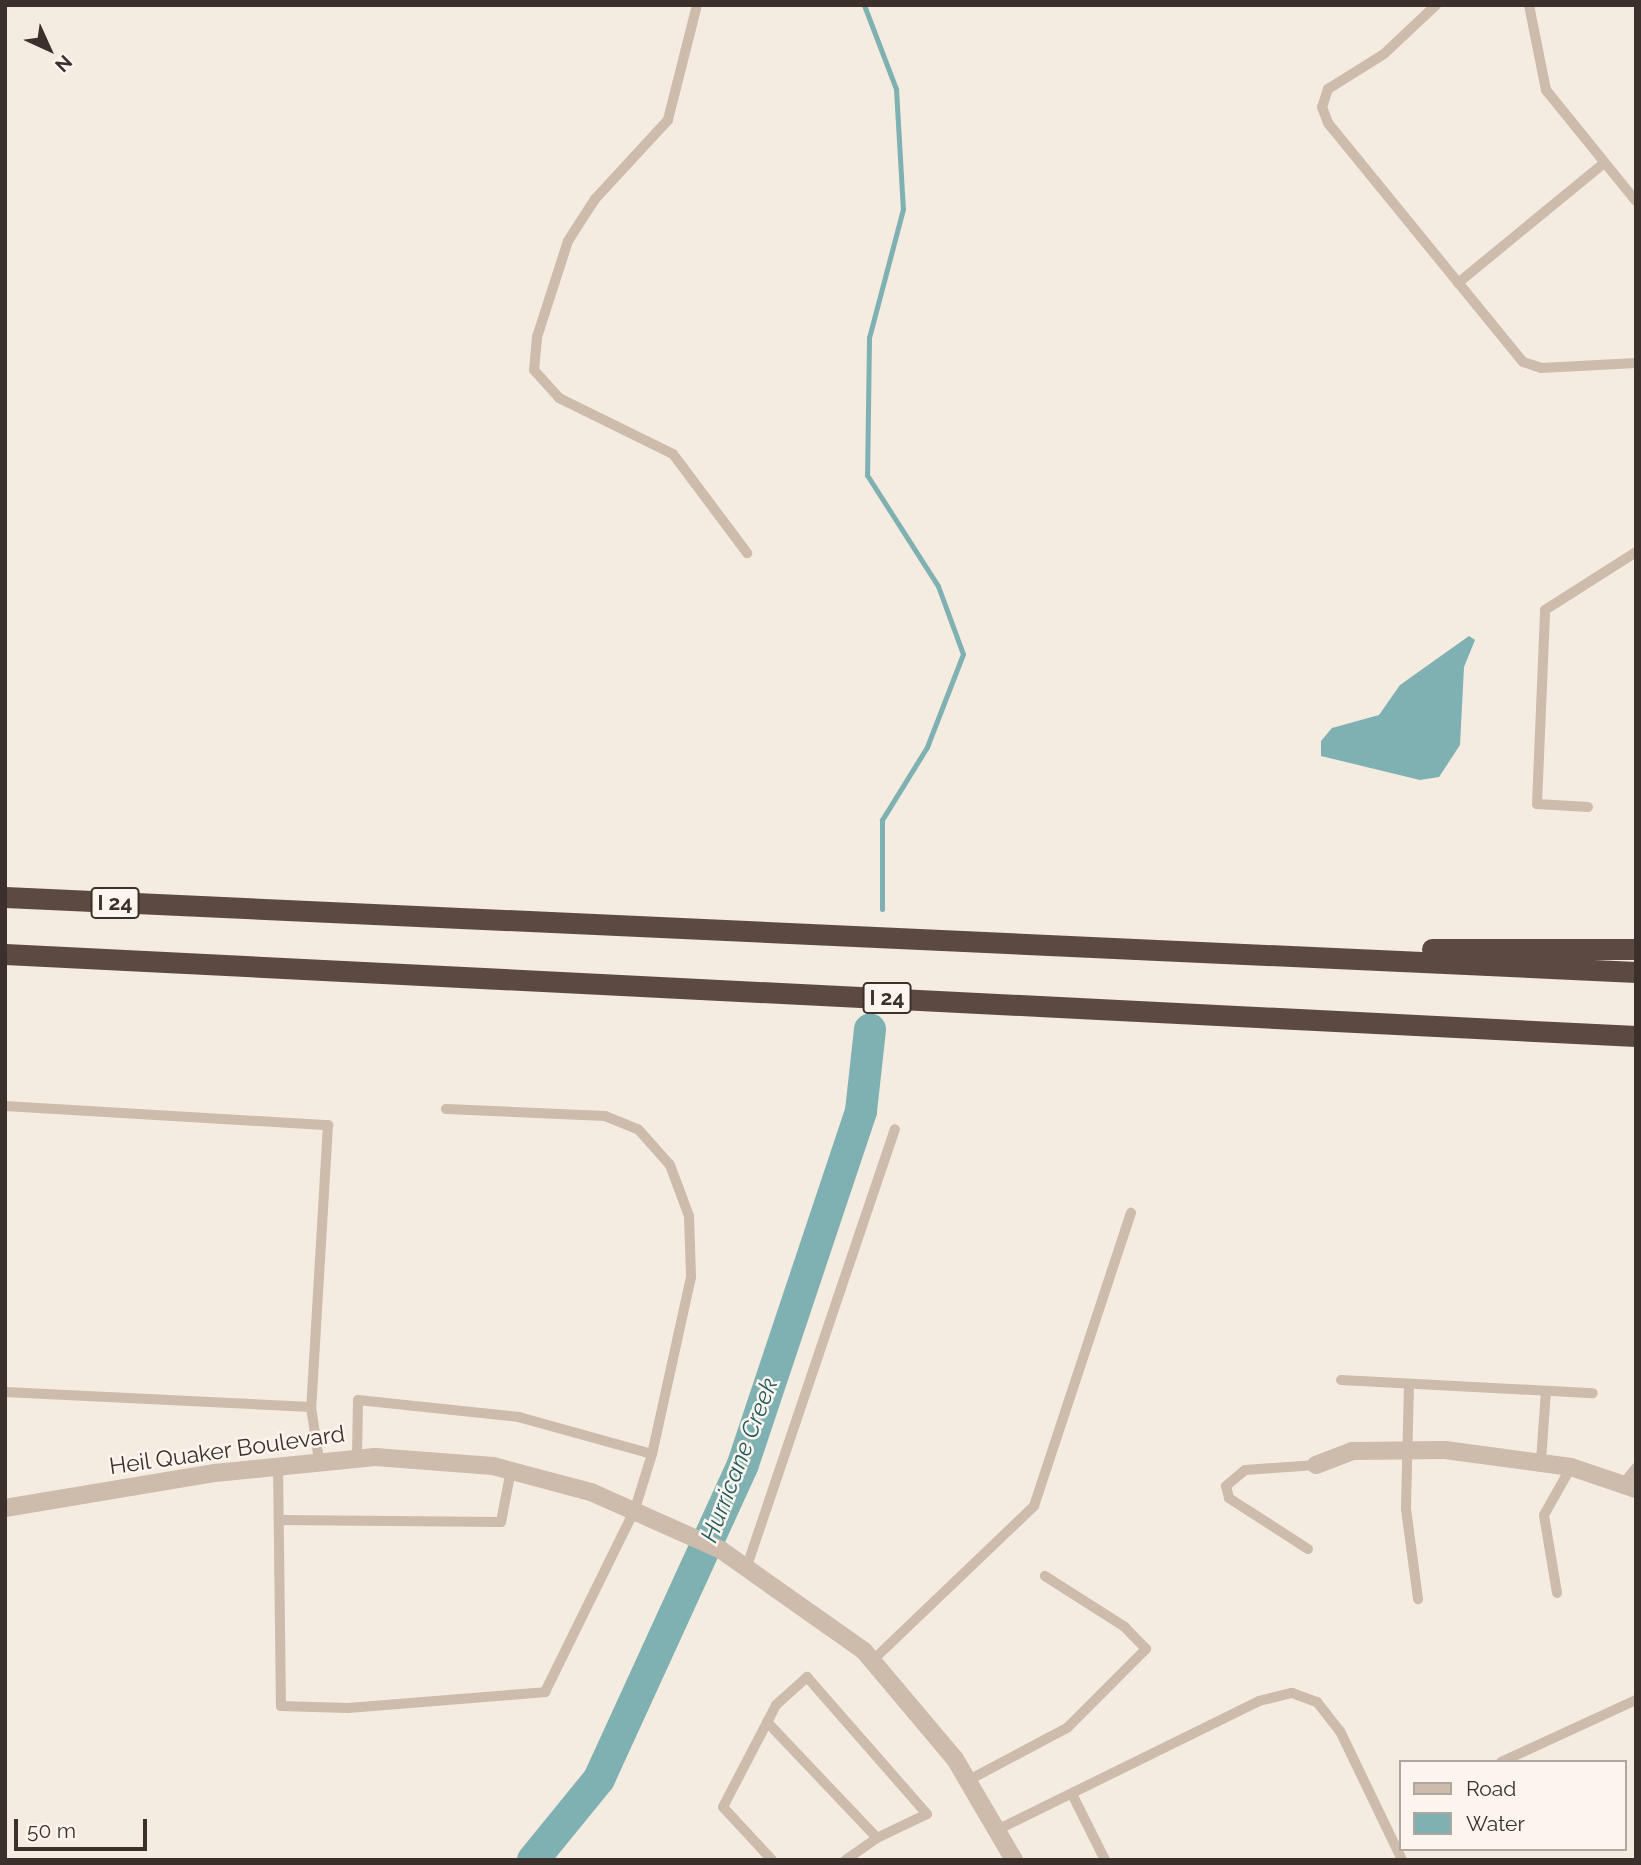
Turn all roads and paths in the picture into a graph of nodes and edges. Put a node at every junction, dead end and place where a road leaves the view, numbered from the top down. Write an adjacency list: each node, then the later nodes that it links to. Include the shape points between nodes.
1 (697, 5): 9 (lane, via 667,120 589,206 568,241 537,337 534,370 559,398 673,454)
2 (1436, 5): 6 (lane, via 1384,54 1328,89 1322,110)
3 (1529, 5): 4 (lane, via 1546,90)
4 (1604, 163): 5 (lane); 6 (lane)
5 (1636, 201)
6 (1458, 284): 7 (lane, via 1530,365)
7 (1636, 363)
8 (1636, 552): 10 (lane, via 1545,610 1537,804)
9 (747, 553)
10 (1588, 807)
11 (5, 897): 14 (highway, I 24, via 1104,952)
12 (1636, 949): 14 (highway, via 1503,945)
13 (5, 954): 16 (highway, I 24)
14 (1332, 955): 15 (highway, I 24)
15 (1636, 972)
16 (1636, 1036)
17 (5, 1106): 26 (lane, via 328,1125)
18 (446, 1109): 28 (lane, via 605,1116 638,1129 670,1165 689,1216 691,1277)
19 (895, 1129): 42 (lane)
20 (1131, 1213): 46 (lane, via 1034,1506)
21 (1340, 1380): 22 (lane)
22 (1409, 1384): 23 (lane); 27 (lane)
23 (1546, 1391): 25 (lane); 31 (lane)
24 (5, 1392): 26 (lane)
25 (1593, 1393)
26 (311, 1408): 30 (lane)
27 (1407, 1448): 31 (street); 33 (street, via 1352,1451); 45 (lane, via 1406,1509)
28 (652, 1454): 29 (lane, via 519,1418 359,1400); 39 (lane)
29 (357, 1458): 30 (street, Heil Quaker Boulevard); 36 (street, Heil Quaker Boulevard)
30 (318, 1460): 32 (street, Heil Quaker Boulevard)
31 (1541, 1461): 34 (street)
32 (278, 1464): 38 (street, Heil Quaker Boulevard); 40 (lane)
33 (1316, 1465): 41 (lane, via 1245,1471 1226,1486 1229,1498)
34 (1571, 1467): 37 (street); 44 (lane, via 1544,1515)
35 (1636, 1468): 37 (lane)
36 (511, 1470): 39 (street, Heil Quaker Boulevard); 40 (lane, via 501,1522)
37 (1630, 1486)
38 (5, 1508)
39 (635, 1509): 40 (lane, via 545,1692 348,1708 281,1706); 42 (street, Heil Quaker Boulevard)
40 (279, 1520)
41 (1308, 1549)
42 (747, 1566): 46 (street, Heil Quaker Boulevard)
43 (1045, 1576): 50 (lane, via 1125,1627 1146,1649 1067,1728)
44 (1557, 1593)
45 (1418, 1599)
46 (873, 1660): 50 (street, Heil Quaker Boulevard)
47 (1636, 1700): 49 (lane)
48 (767, 1722): 53 (lane); 53 (lane, via 776,1704 807,1677 927,1814); 55 (lane, via 723,1807)
49 (1505, 1760)
50 (969, 1780): 52 (street, Heil Quaker Boulevard)
51 (1072, 1794): 52 (lane); 57 (lane); 58 (lane, via 1259,1701 1301,1695 1317,1702 1340,1731)
52 (999, 1829): 54 (street, Heil Quaker Boulevard)
53 (877, 1838): 56 (lane)
54 (1010, 1859)
55 (772, 1860)
56 (845, 1860)
57 (1105, 1860)
58 (1402, 1860)

